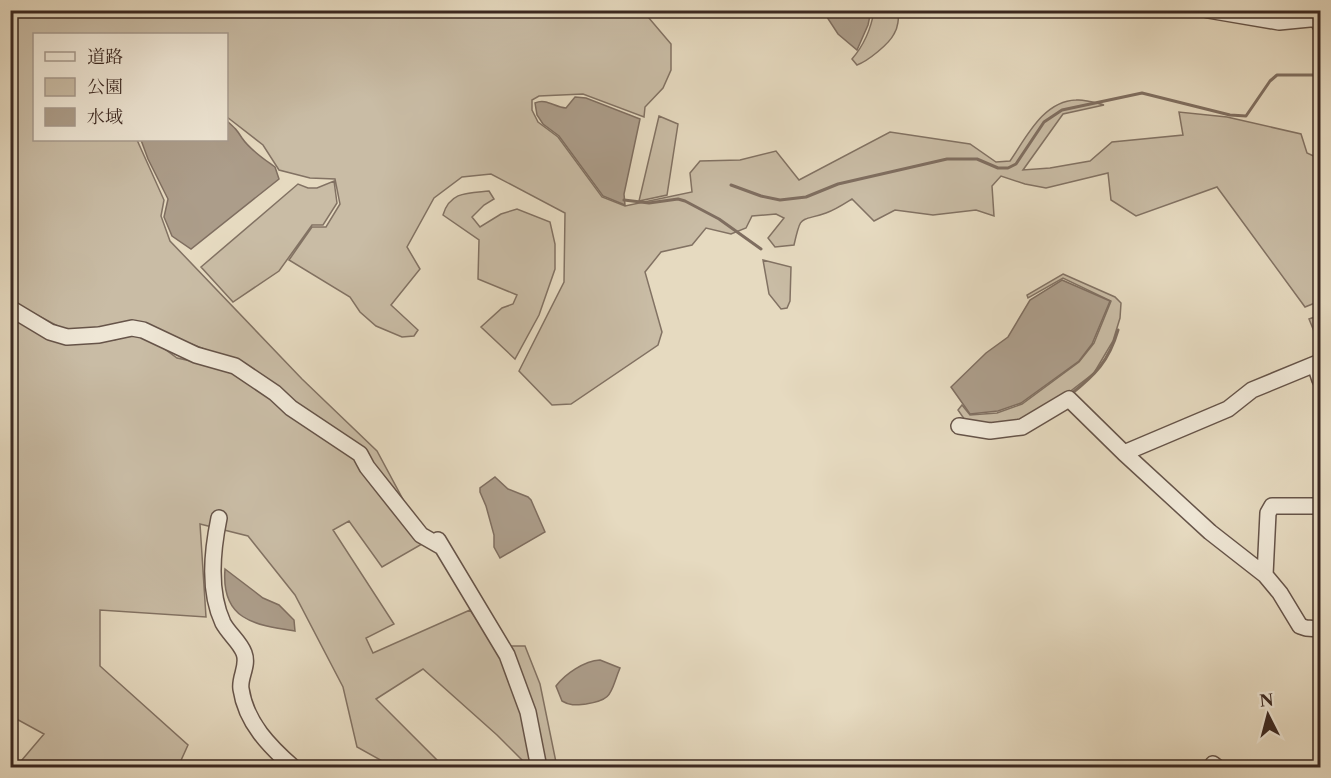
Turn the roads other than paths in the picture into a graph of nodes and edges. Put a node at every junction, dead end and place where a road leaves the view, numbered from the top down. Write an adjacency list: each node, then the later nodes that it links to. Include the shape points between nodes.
1 (1208, 10): 2 (street, via 1279,22 1320,18)
2 (1320, 25)
3 (10, 308): 10 (street, via 50,332 67,337 132,328 196,355 235,366 360,454 421,536)
4 (1319, 369): 6 (street, via 1252,390 1228,409)
5 (959, 426): 6 (street, via 990,431 1022,427 1069,399)
6 (1124, 453): 11 (street, via 1210,532)
7 (1320, 506): 11 (street, via 1272,506 1268,513)
8 (219, 518): 13 (street, via 213,562 215,594 223,622 245,655 240,687 260,734)
9 (432, 531): 10 (street)
10 (442, 547): 14 (street, via 507,656 528,712)
11 (1265, 575): 12 (street, via 1300,626)
12 (1320, 629)
13 (294, 768)
14 (539, 768)

